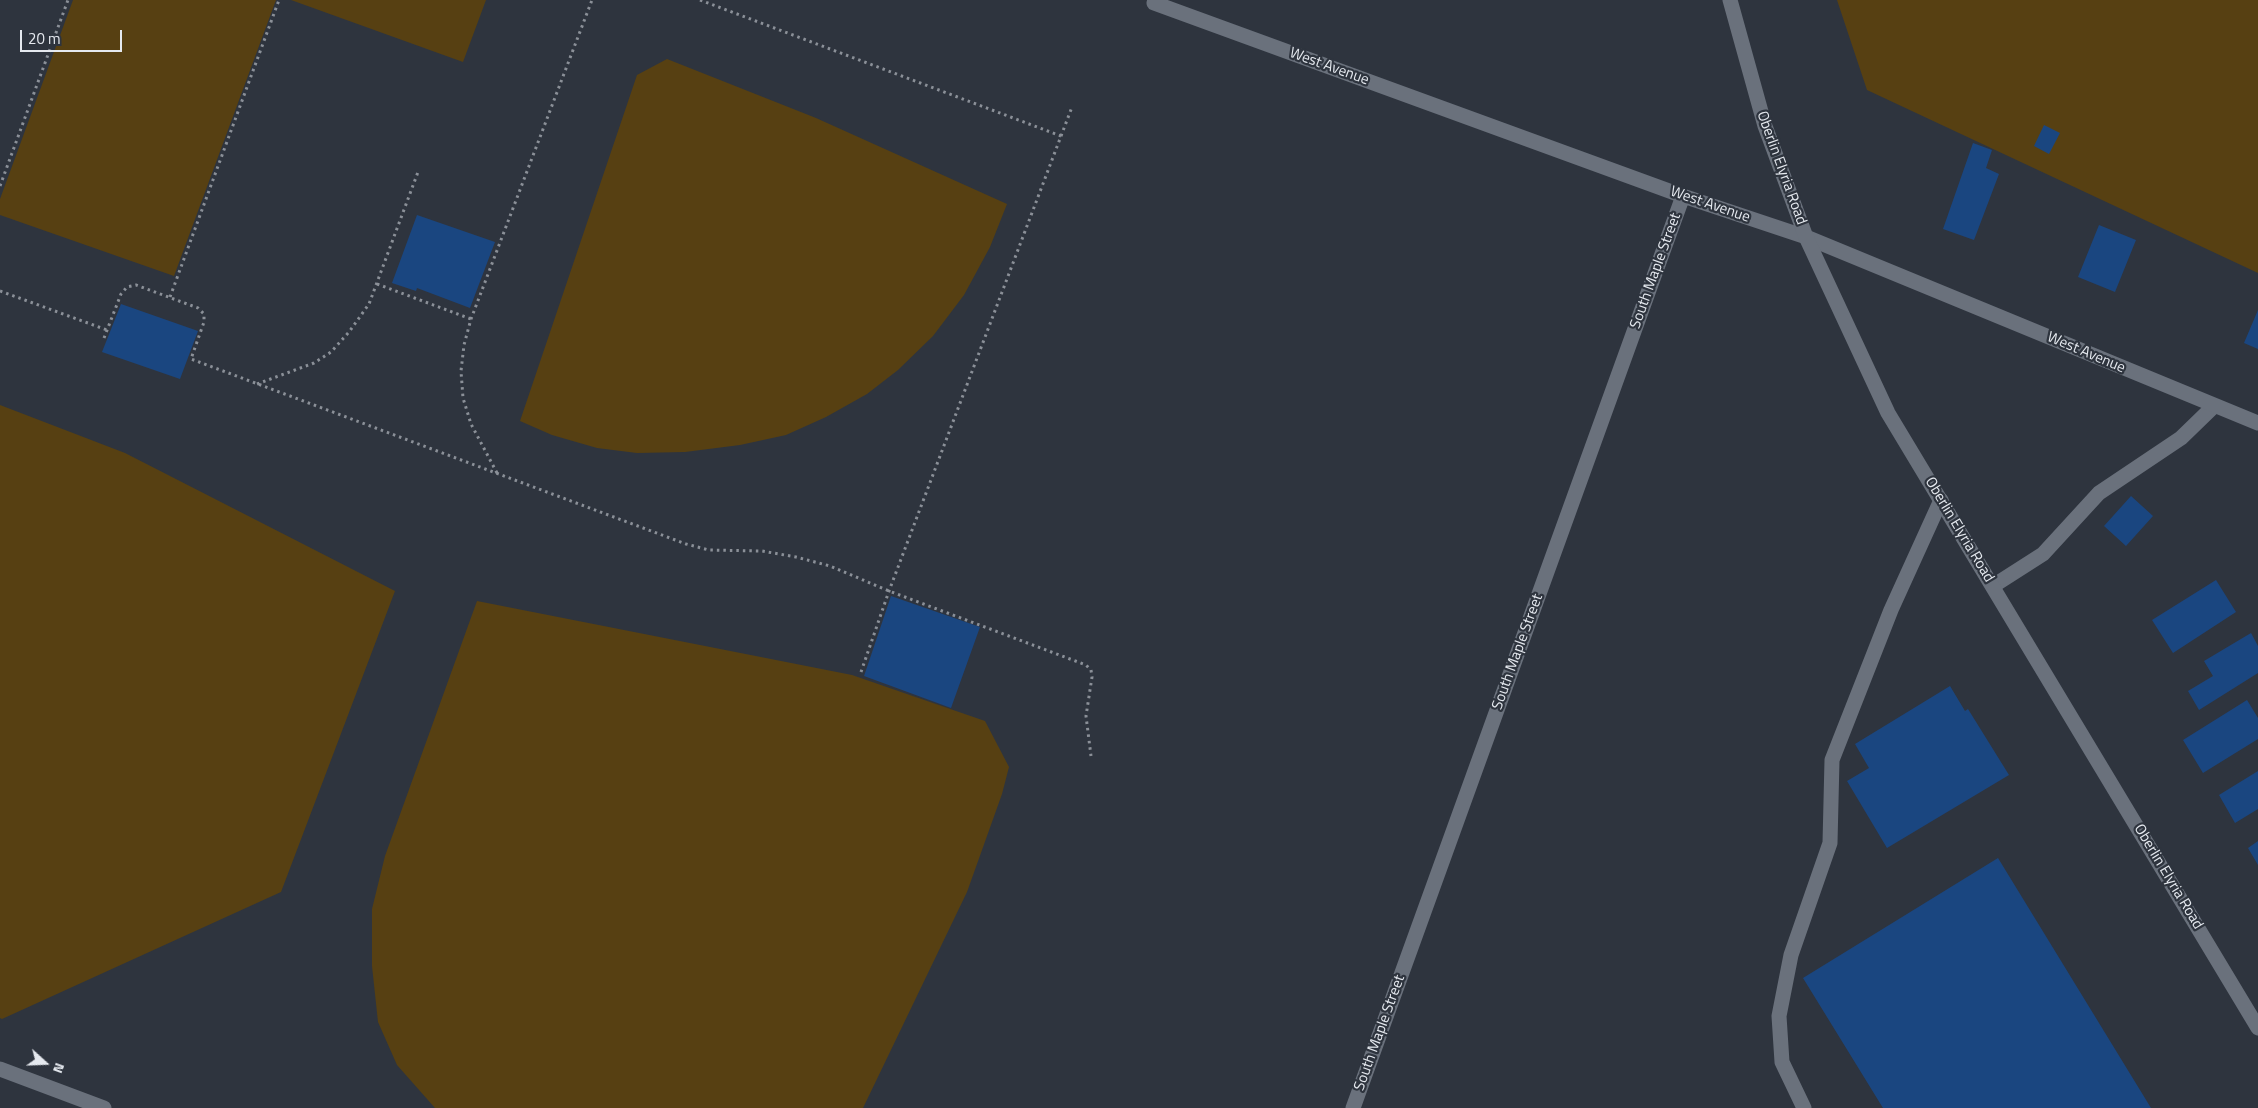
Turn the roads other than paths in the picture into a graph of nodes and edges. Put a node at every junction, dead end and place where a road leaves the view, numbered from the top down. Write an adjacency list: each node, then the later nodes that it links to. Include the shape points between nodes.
1 (1730, 0): 4 (street, Oberlin Elyria Road, via 1765,126)
2 (1154, 3): 3 (street, West Avenue)
3 (1683, 196): 4 (street, West Avenue); 12 (street, South Maple Street)
4 (1806, 237): 5 (street, West Avenue); 7 (street, Oberlin Elyria Road, via 1888,413)
5 (2214, 406): 6 (street, West Avenue); 8 (street, via 2181,438 2098,493 2043,554)
6 (2258, 423)
7 (1940, 500): 8 (street, Oberlin Elyria Road); 13 (street, via 1891,610 1832,760 1830,843 1791,955 1779,1016 1782,1062)
8 (1993, 586): 9 (street, Oberlin Elyria Road)
9 (2258, 1028)
10 (0, 1068): 11 (street)
11 (104, 1108)
12 (1353, 1108)
13 (1804, 1108)

